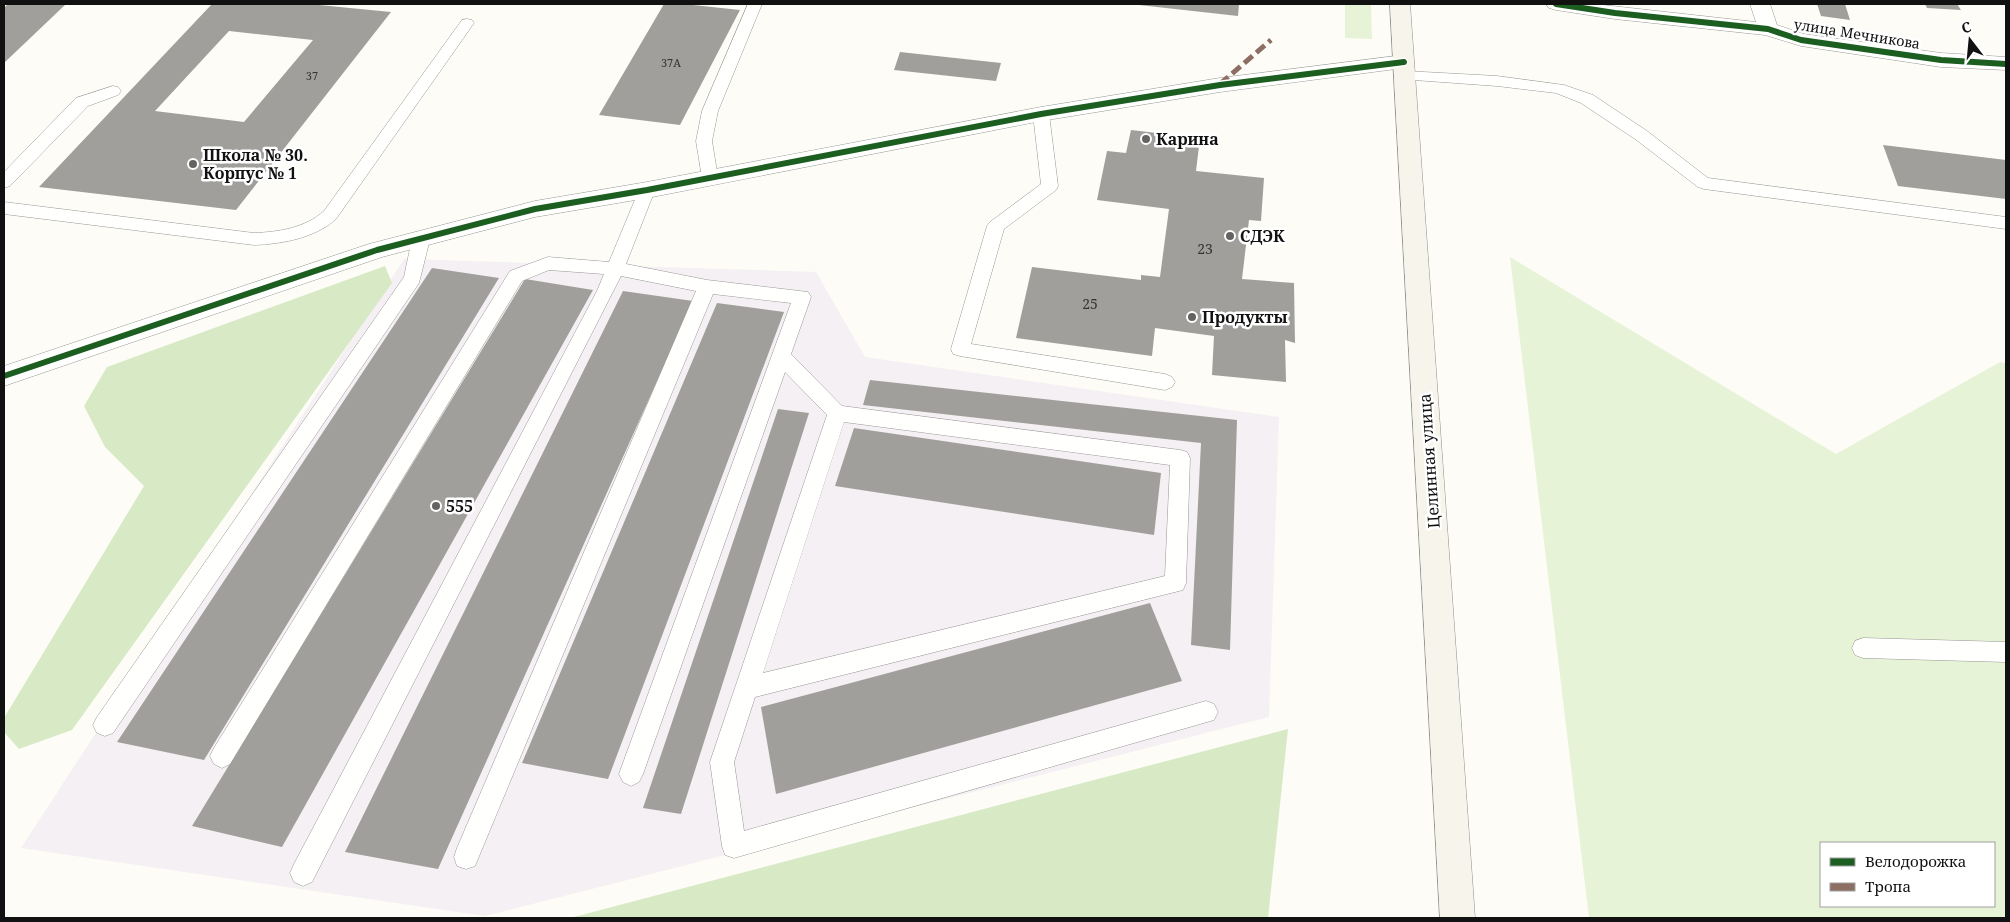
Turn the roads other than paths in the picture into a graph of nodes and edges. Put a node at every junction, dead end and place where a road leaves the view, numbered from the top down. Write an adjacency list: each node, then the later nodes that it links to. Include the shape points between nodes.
1 (755, 4): 11 (lane, via 710,110 704,141)
2 (1400, 4): 8 (main road, Целинная улица)
3 (1556, 4): 6 (street, улица Мечникова)
4 (1760, 4): 6 (street)
5 (467, 23): 14 (lane, via 330,215 320,224 281,236 254,238)
6 (1768, 29): 7 (street, улица Мечникова, via 1801,40 1941,60)
7 (2006, 64)
8 (1404, 69): 10 (street, via 1220,84); 15 (lane, via 1559,88 1587,99 1704,183); 32 (main road, Целинная улица)
9 (113, 91): 12 (lane, via 82,102)
10 (1041, 114): 11 (street); 21 (lane, via 1050,186 996,226 960,349)
11 (710, 178): 13 (street)
12 (4, 182)
13 (647, 190): 16 (street, via 535,209); 17 (lane)
14 (4, 208)
15 (2006, 223)
16 (420, 239): 20 (street, via 377,250); 27 (lane, via 413,278)
17 (616, 269): 18 (lane); 28 (lane, via 548,263 516,276); 31 (lane)
18 (707, 287): 19 (lane, via 802,297); 30 (lane)
19 (781, 356): 22 (lane); 29 (lane)
20 (4, 376)
21 (1165, 382)
22 (837, 413): 25 (lane); 25 (lane, via 1180,458 1175,582)
23 (1863, 648): 24 (lane)
24 (2006, 652)
25 (746, 688): 26 (lane, via 722,762 734,846)
26 (1206, 712)
27 (106, 725)
28 (222, 756)
29 (631, 774)
30 (466, 857)
31 (303, 873)
32 (1458, 918)

